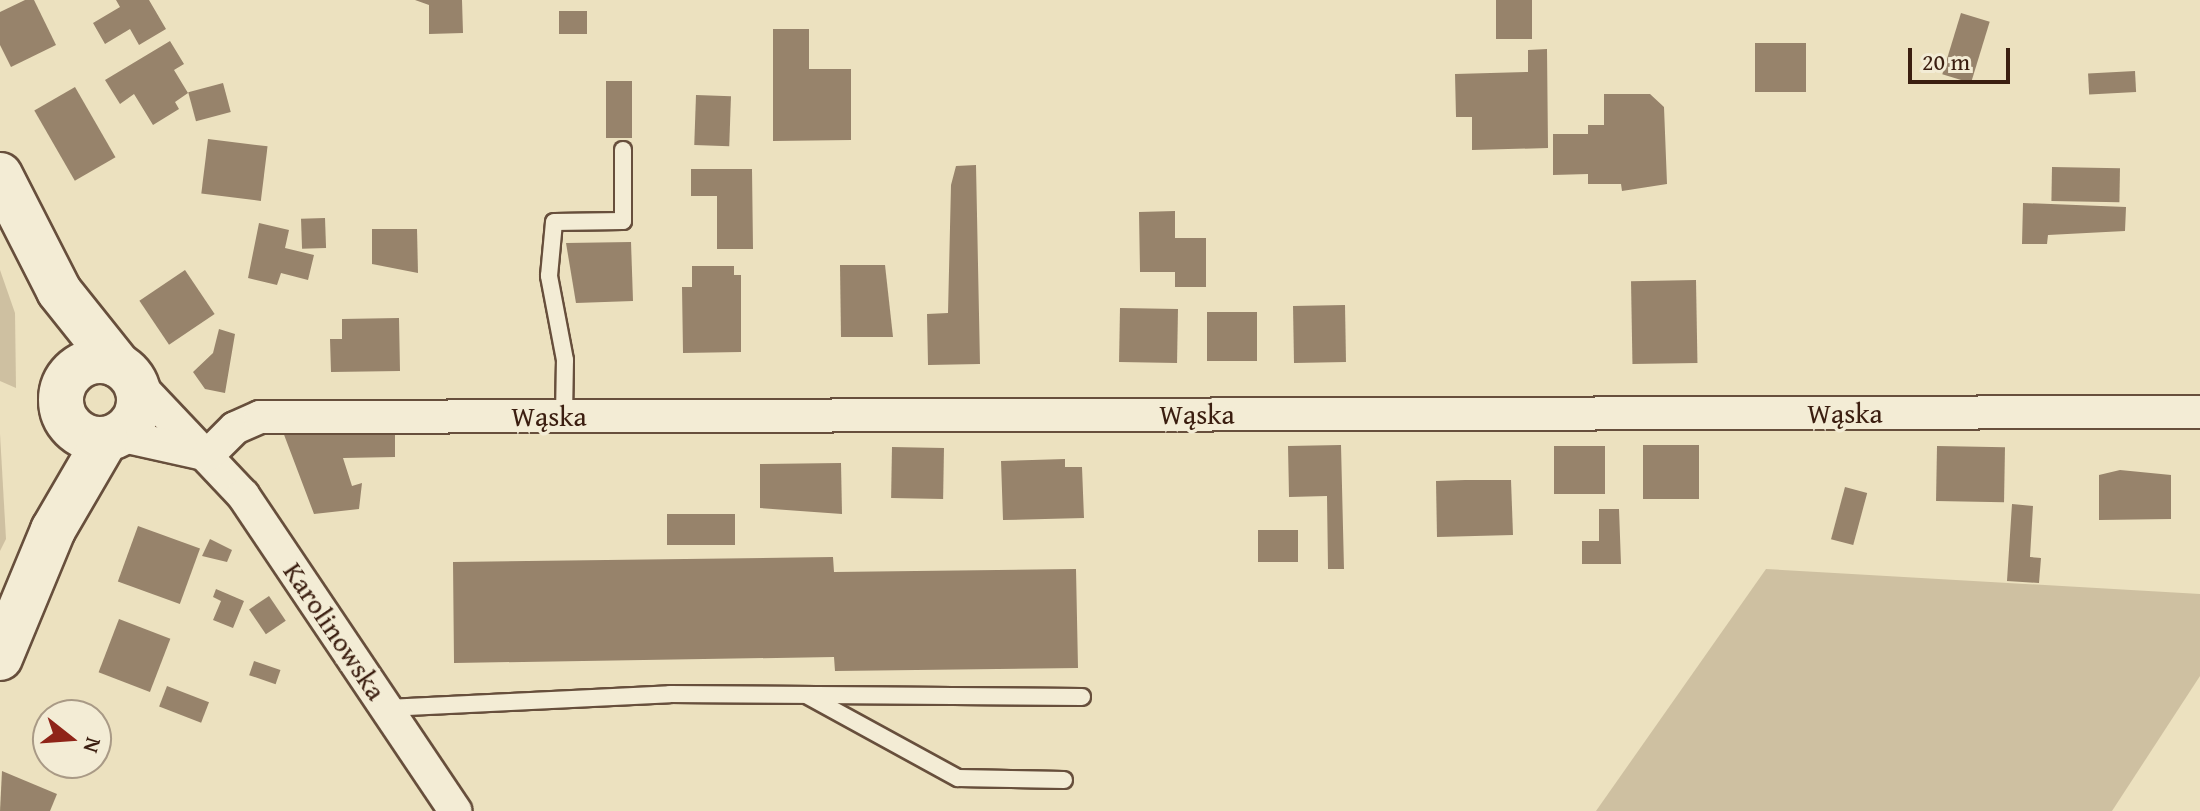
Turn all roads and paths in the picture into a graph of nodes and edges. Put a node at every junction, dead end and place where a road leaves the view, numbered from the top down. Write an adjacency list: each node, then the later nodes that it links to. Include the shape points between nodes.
1 (623, 150): 7 (lane, via 623,221 554,222 549,276 565,360)
2 (0, 175): 3 (street, Karolinowska)
3 (59, 291): 4 (street, Karolinowska); 5 (street, Karolinowska)
4 (127, 373): 5 (street, via 82,365); 8 (street, via 136,418); 9 (street, Karolinowska)
5 (65, 400): 8 (street, via 82,435); 10 (street, Karolinowska)
6 (2200, 412): 7 (street, Wąska)
7 (564, 416): 9 (street, Wąska, via 260,417 235,428)
8 (112, 437): 9 (street); 10 (street)
9 (208, 455): 14 (street, Karolinowska)
10 (53, 530): 11 (street)
11 (0, 658)
12 (807, 695): 13 (lane); 14 (lane); 15 (lane, via 958,778)
13 (1082, 697)
14 (387, 708): 16 (street, Karolinowska)
15 (1064, 780)
16 (455, 811)

